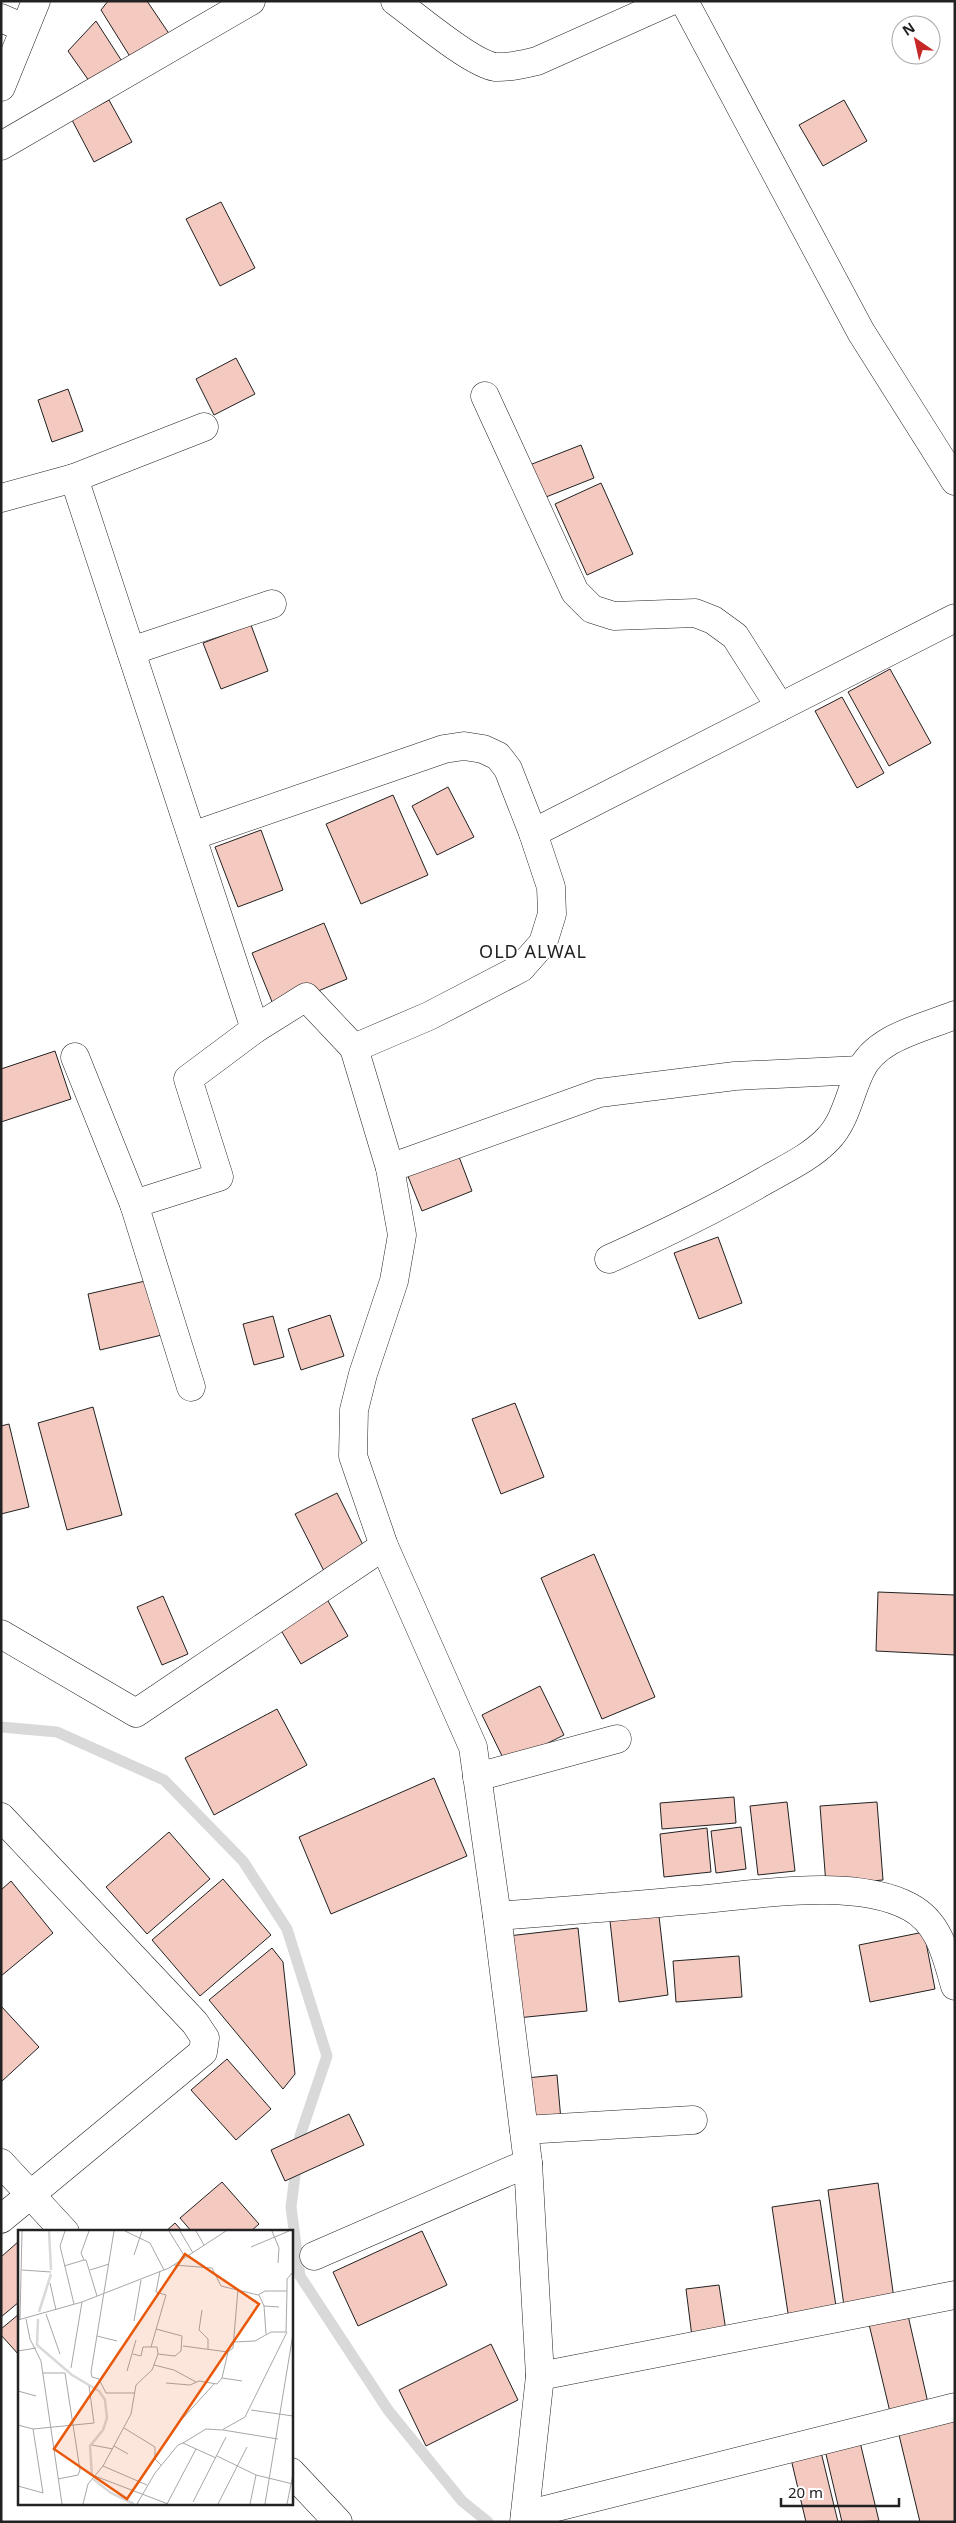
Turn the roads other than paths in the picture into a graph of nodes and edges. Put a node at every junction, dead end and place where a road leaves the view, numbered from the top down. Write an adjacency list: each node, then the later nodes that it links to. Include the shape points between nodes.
1 (36, 1): 6 (street)
2 (251, 1): 8 (street)
3 (395, 1): 4 (street, via 475,59 494,67 537,61)
4 (671, 1)
5 (684, 1): 12 (street, via 861,332)
6 (12, 23): 7 (street)
7 (1, 87)
8 (1, 146)
9 (485, 396): 17 (street, via 575,592 592,609 614,616 695,613 713,620 735,636)
10 (204, 427): 11 (street)
11 (74, 478): 13 (street); 16 (street)
12 (955, 481)
13 (1, 498)
14 (272, 604): 16 (street)
15 (955, 618): 17 (street)
16 (131, 651): 19 (street)
17 (780, 707): 18 (street)
18 (533, 833): 19 (street, via 508,769 498,756 464,746 444,749); 22 (street, via 551,886 552,914 543,942 521,968 429,1016)
19 (192, 836): 21 (street)
20 (955, 1015): 24 (street, via 887,1042)
21 (255, 1028): 22 (street, via 306,996); 26 (street, via 188,1079 219,1177)
22 (354, 1048): 25 (street)
23 (75, 1058): 26 (street)
24 (860, 1070): 25 (street, via 734,1076 599,1093); 27 (street, via 842,1120 827,1140 791,1166 702,1216)
25 (390, 1168): 29 (street, via 402,1235 394,1280 362,1374 354,1410 352,1456)
26 (134, 1204): 28 (street)
27 (609, 1259)
28 (190, 1387)
29 (384, 1546): 30 (street, via 136,1713); 32 (street, via 473,1747)
30 (1, 1634)
31 (617, 1739): 32 (street)
32 (477, 1777): 34 (street)
33 (1, 1817): 40 (street, via 206,2038 203,2052)
34 (497, 1916): 35 (street, via 813,1891 885,1897 911,1907 930,1922 941,1940); 37 (street)
35 (955, 1986)
36 (693, 2120): 37 (street)
37 (524, 2130): 39 (street)
38 (1, 2163): 40 (street)
39 (528, 2163): 43 (street); 45 (street)
40 (30, 2194): 41 (street); 42 (street)
41 (1, 2219)
42 (63, 2230)
43 (314, 2256)
44 (955, 2295): 45 (street)
45 (540, 2376): 48 (street)
46 (955, 2407): 48 (street)
47 (292, 2473): 49 (street)
48 (525, 2518)
49 (338, 2522)

